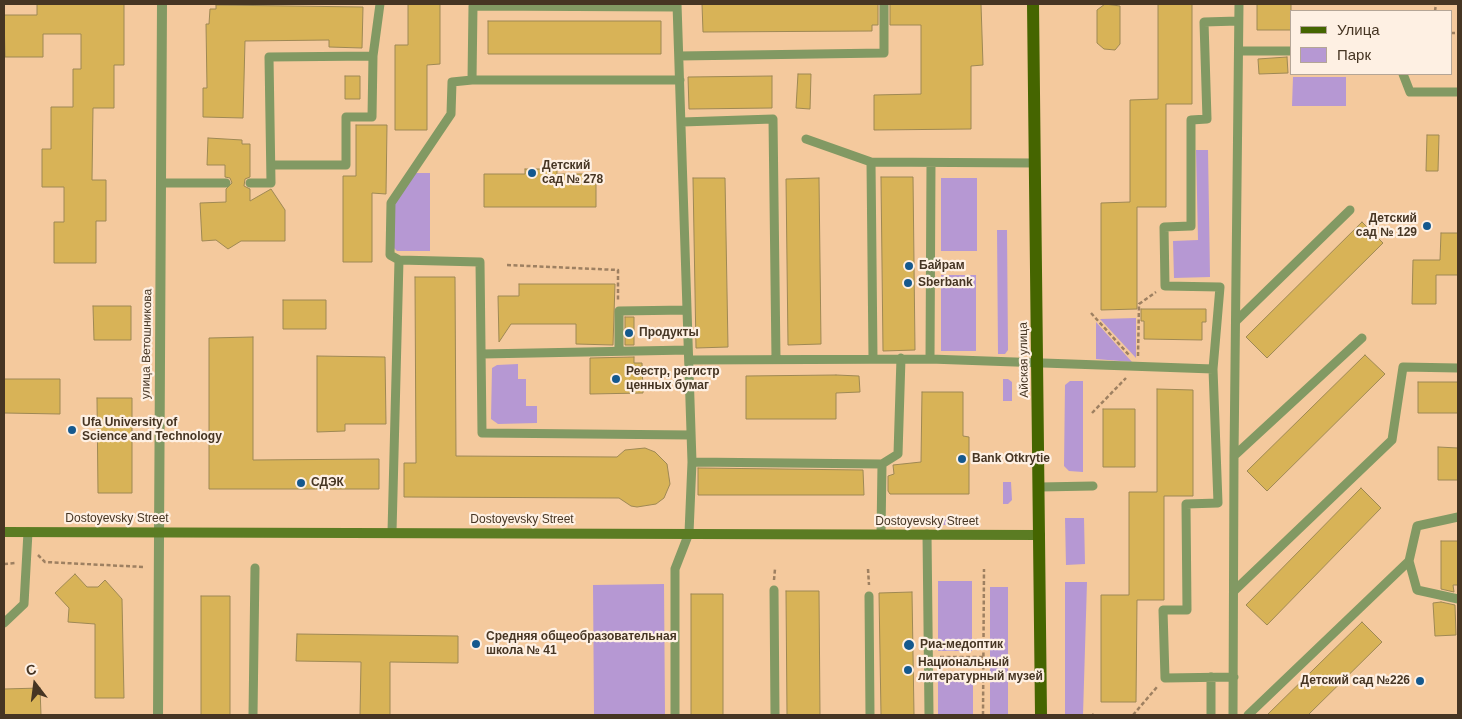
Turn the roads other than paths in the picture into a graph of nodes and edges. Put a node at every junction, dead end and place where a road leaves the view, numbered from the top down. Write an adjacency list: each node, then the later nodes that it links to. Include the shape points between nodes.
1 (162, 4): 22 (street, улица Ветошникова)
2 (380, 4): 10 (lane)
3 (884, 4): 11 (lane, via 884,54)
4 (1033, 4): 20 (main road, Айская улица)
5 (1239, 4): 7 (lane)
6 (677, 6): 11 (lane); 13 (lane, via 473,6)
7 (1238, 21): 8 (lane); 39 (lane, via 1204,22 1207,119 1191,120 1191,226 1164,227 1165,286 1220,287)
8 (1239, 51): 9 (lane); 28 (lane)
9 (1290, 51)
10 (373, 56): 21 (lane, via 372,117 346,118 346,165); 21 (lane, via 269,57)
11 (679, 56): 14 (lane)
12 (1403, 75): 15 (lane, via 1410,92)
13 (472, 80): 14 (lane); 26 (lane, via 452,82 451,114 391,203 390,255)
14 (680, 80): 16 (lane)
15 (1458, 92)
16 (682, 122): 27 (lane); 35 (lane, via 773,119)
17 (806, 139): 18 (lane)
18 (871, 162): 19 (lane); 33 (lane)
19 (931, 163): 20 (lane); 36 (lane)
20 (1035, 163): 37 (main road, Айская улица)
21 (271, 165): 24 (lane, via 271,183)
22 (161, 183): 23 (lane); 47 (street, улица Ветошникова)
23 (226, 183)
24 (250, 183)
25 (1350, 210): 28 (lane)
26 (399, 260): 31 (lane, via 480,262); 50 (lane)
27 (687, 310): 30 (lane, via 619,311); 32 (lane)
28 (1236, 321): 41 (lane)
29 (1362, 338): 41 (lane)
30 (619, 351): 31 (lane); 32 (lane)
31 (482, 354): 40 (lane, via 482,433)
32 (688, 355): 35 (lane); 40 (lane)
33 (873, 358): 34 (lane); 35 (lane)
34 (901, 358): 36 (lane); 43 (lane, via 898,454)
35 (776, 359)
36 (930, 359): 37 (lane)
37 (1038, 361): 39 (lane); 45 (main road, Айская улица)
38 (1458, 368): 58 (lane, via 1403,368 1392,440)
39 (1213, 369): 62 (lane, via 1218,503 1186,504 1187,610 1163,610 1165,678)
40 (691, 435): 42 (lane)
41 (1234, 456): 58 (lane)
42 (692, 462): 43 (lane); 51 (lane)
43 (882, 464): 52 (lane)
44 (1093, 486): 45 (lane)
45 (1040, 487): 54 (main road, Айская улица)
46 (1458, 517): 55 (lane, via 1417,526)
47 (158, 531): 49 (street, Dostoyevsky Street); 50 (street, Dostoyevsky Street); 64 (street, улица Ветошникова)
48 (4, 532): 49 (street, Dostoyevsky Street)
49 (28, 532): 61 (lane, via 24,604)
50 (392, 532): 51 (street, Dostoyevsky Street)
51 (689, 533): 52 (street, Dostoyevsky Street); 66 (lane, via 675,569)
52 (882, 534): 53 (street, Dostoyevsky Street)
53 (927, 534): 54 (street, Dostoyevsky Street); 69 (lane)
54 (1040, 535): 70 (main road, Айская улица)
55 (1409, 562): 60 (lane, via 1416,590); 73 (lane)
56 (255, 568): 65 (lane)
57 (774, 590): 67 (lane)
58 (1234, 591): 63 (lane)
59 (870, 596): 68 (lane)
60 (1458, 598)
61 (4, 623)
62 (1211, 677): 63 (lane); 71 (lane)
63 (1234, 677): 72 (lane)
64 (158, 715)
65 (253, 715)
66 (675, 715)
67 (775, 715)
68 (870, 715)
69 (929, 715)
70 (1041, 715)
71 (1211, 715)
72 (1234, 715)
73 (1248, 715)

